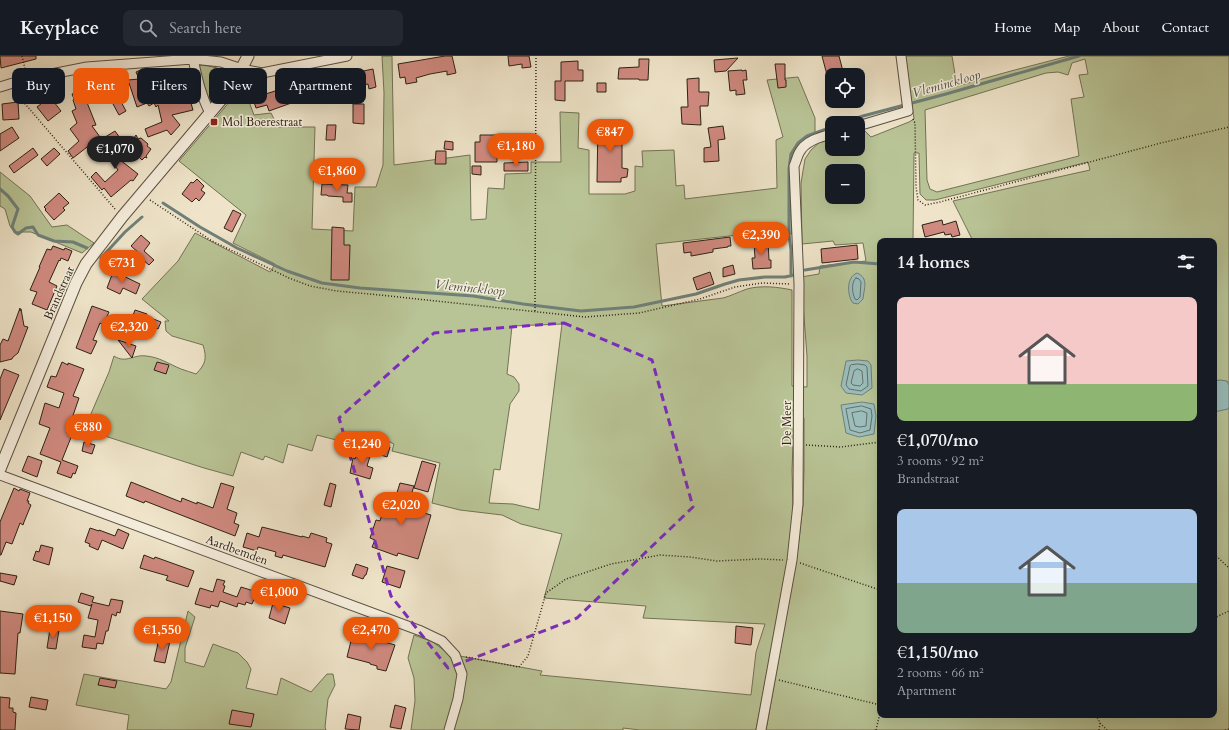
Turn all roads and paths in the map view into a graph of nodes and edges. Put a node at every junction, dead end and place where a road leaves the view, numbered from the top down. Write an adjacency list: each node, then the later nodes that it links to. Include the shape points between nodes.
1 (22, 56): 7 (path)
2 (248, 56): 9 (street, Brandstraat)
3 (348, 56): 11 (street)
4 (536, 56): 22 (path)
5 (901, 56): 14 (street)
6 (193, 59): 8 (street, via 221,62); 10 (street, via 87,67); 15 (street)
7 (24, 68)
8 (237, 68)
9 (243, 68)
10 (65, 71)
11 (267, 73)
12 (4, 85): 20 (path)
13 (217, 104): 15 (street, Brandstraat)
14 (908, 111): 16 (street); 17 (path, via 915,123 918,200 925,205)
15 (210, 113): 19 (street, Brandstraat)
16 (865, 124)
17 (1229, 127)
18 (825, 136): 21 (street, De Meer, via 807,144 799,153 794,166)
19 (141, 195): 20 (street, Brandstraat); 22 (path, via 212,241 310,286)
20 (122, 217): 25 (street, Brandstraat, via 86,264 76,283)
21 (799, 284): 22 (path, via 762,283 735,287 700,299 639,313 584,317); 24 (street, De Meer)
22 (535, 311)
23 (877, 442): 24 (path, via 841,447)
24 (799, 444): 28 (street, De Meer, via 798,504)
25 (0, 469)
26 (0, 475): 33 (street, Aardbemden, via 421,631 442,641)
27 (1217, 557): 29 (path)
28 (792, 560): 30 (path); 33 (path, via 717,561 660,555 611,564 566,579 546,593 528,656 519,667); 34 (street, De Meer)
29 (1229, 568)
30 (877, 589)
31 (1229, 611): 32 (path)
32 (1217, 617)
33 (455, 655): 40 (street, Aardbemden, via 462,674)
34 (770, 678): 35 (path); 41 (street, De Meer)
35 (877, 704)
36 (879, 718): 42 (path)
37 (1098, 718): 38 (path)
38 (1100, 723): 43 (path); 44 (path)
39 (1229, 729): 45 (path)
40 (449, 730)
41 (760, 730)
42 (876, 730)
43 (1099, 730)
44 (1107, 730)
45 (1225, 730)

